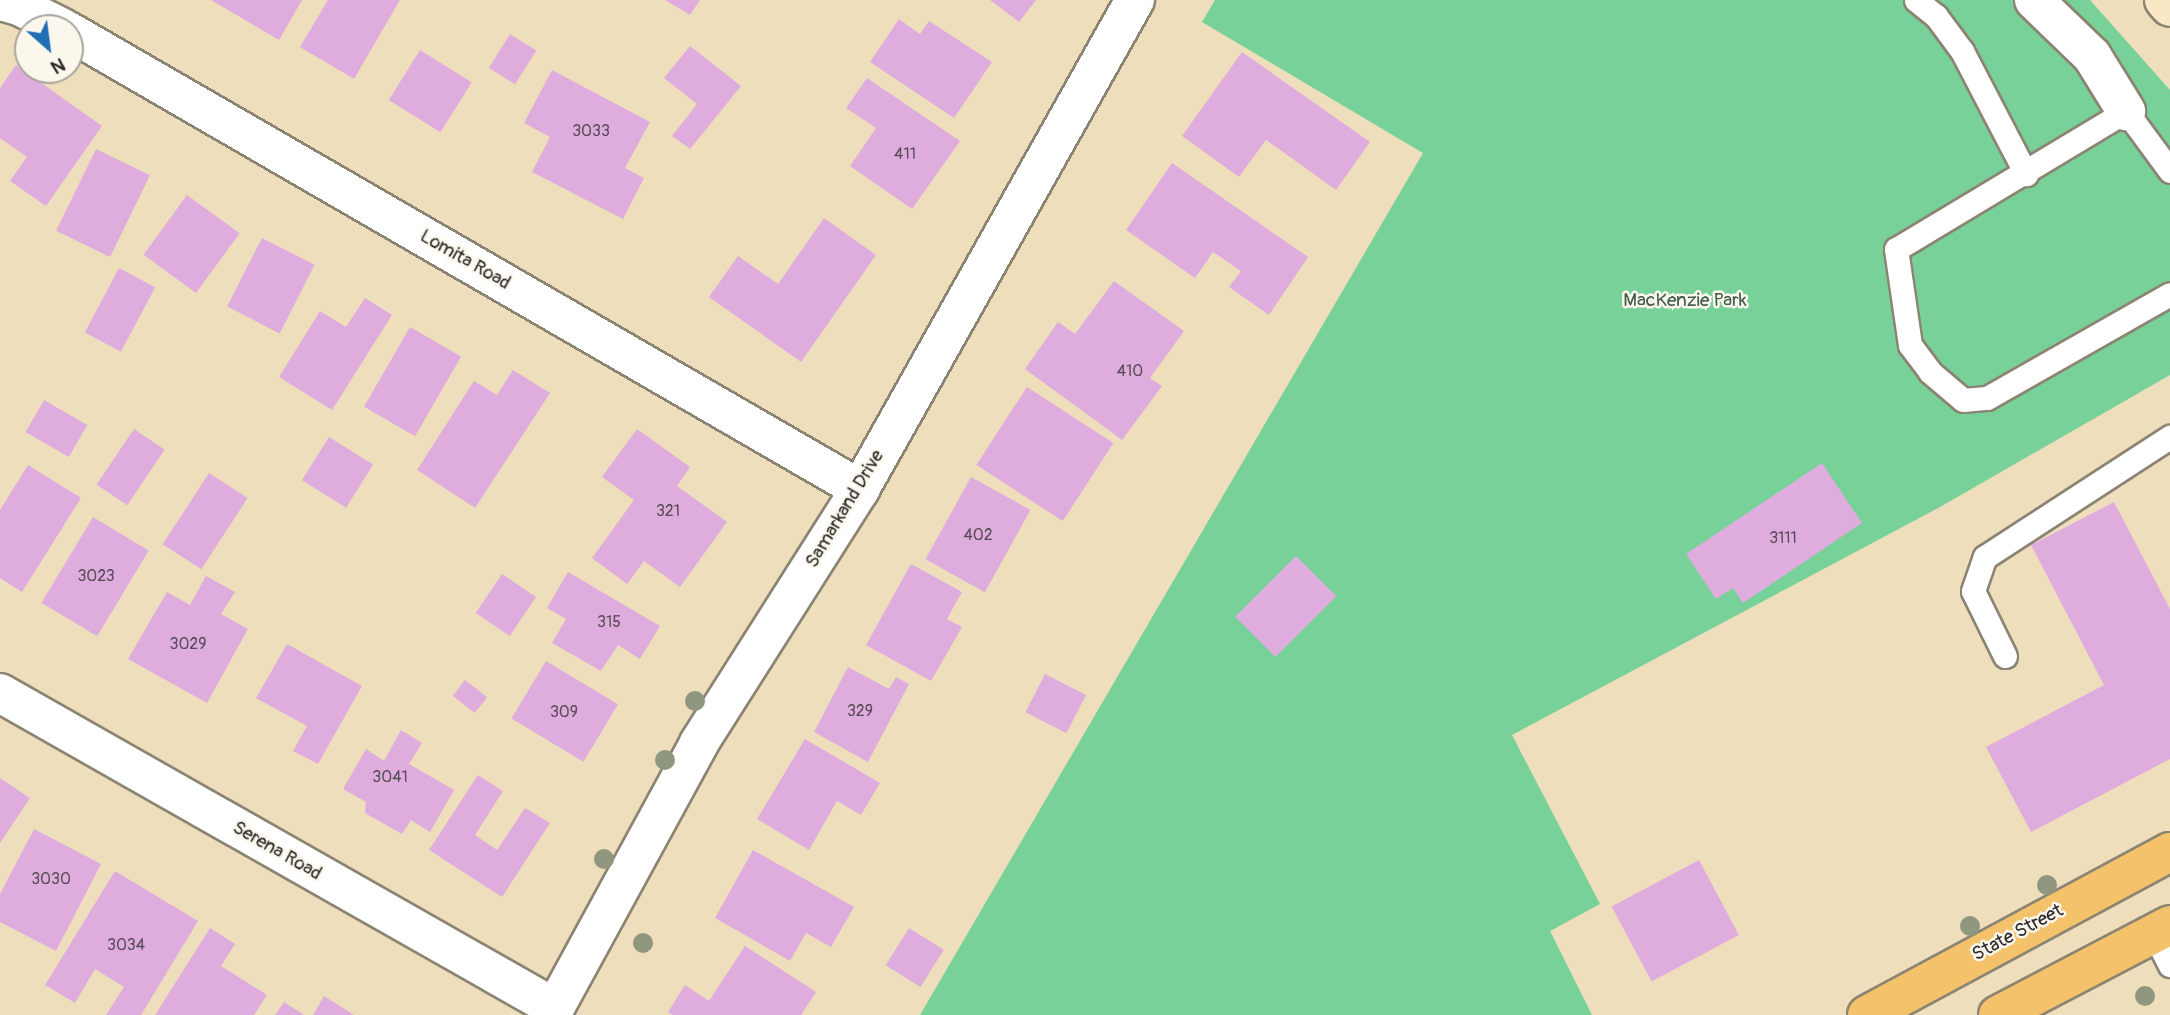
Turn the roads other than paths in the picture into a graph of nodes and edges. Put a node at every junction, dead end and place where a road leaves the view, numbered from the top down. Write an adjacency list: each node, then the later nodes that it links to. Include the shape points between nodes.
1 (1135, 0): 14 (street, Samarkand Drive)
2 (1916, 0): 11 (lane, via 1936,16 1962,51)
3 (2034, 0): 9 (street, via 2092,56)
4 (2164, 0): 6 (main road)
5 (0, 1): 7 (street)
6 (2170, 7)
7 (35, 14)
8 (84, 40): 14 (street, Lomita Road)
9 (2126, 111): 10 (lane); 11 (lane)
10 (2170, 171)
11 (2026, 174): 12 (lane, via 1896,249 1910,345 1930,372 1962,400 1987,398)
12 (2170, 294)
13 (2170, 437): 15 (lane, via 1986,557 1973,591)
14 (860, 489): 20 (street, Samarkand Drive, via 699,743)
15 (2006, 656)
16 (0, 693): 20 (street, Serena Road)
17 (2170, 852): 21 (main road, State Street)
18 (2165, 941): 19 (main road)
19 (2018, 1010)
20 (553, 1012)
21 (1867, 1015)

